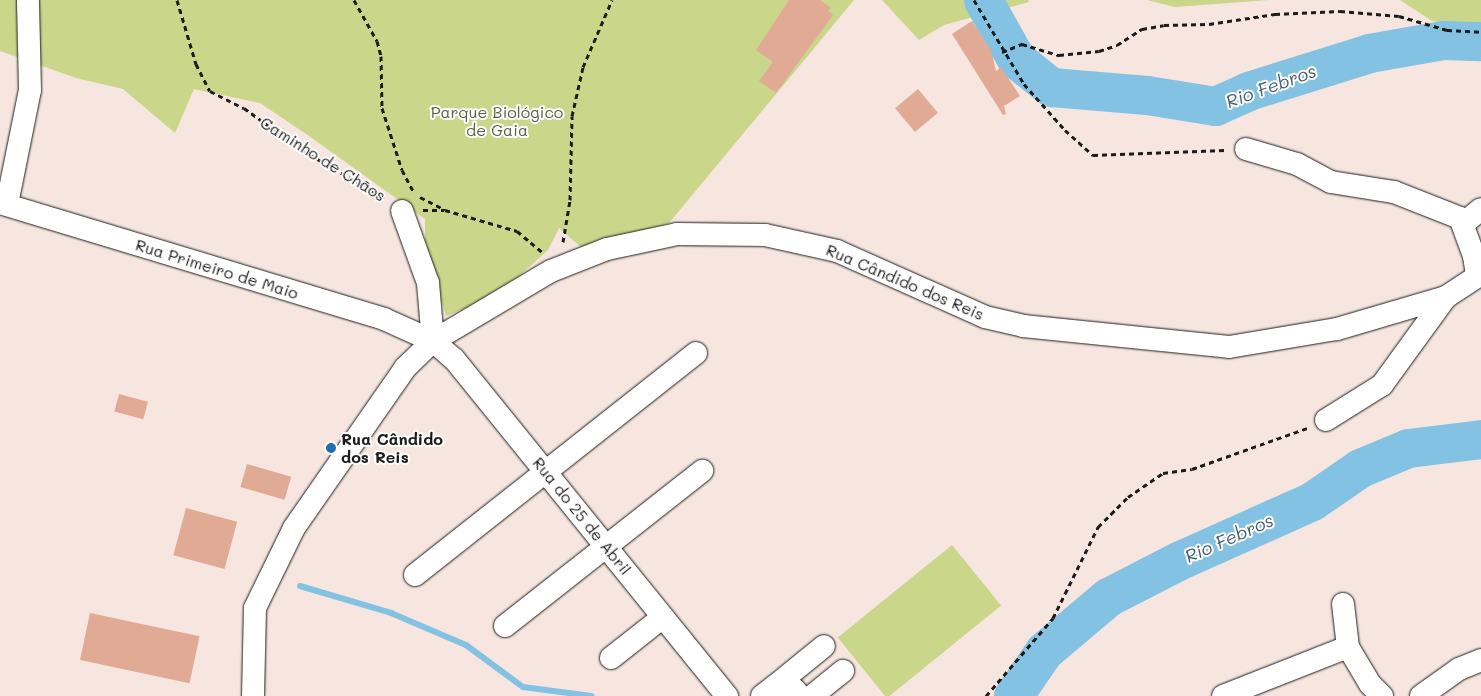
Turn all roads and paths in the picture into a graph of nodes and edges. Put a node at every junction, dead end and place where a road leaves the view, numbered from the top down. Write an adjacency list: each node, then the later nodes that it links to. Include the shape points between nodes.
1 (28, 0): 9 (street, via 30,90)
2 (177, 0): 11 (path, Caminho de Chãos, via 196,64 210,91 244,108 302,150 366,184)
3 (354, 0): 13 (path, via 381,56 382,108 411,190 445,210 517,231)
4 (612, 0): 13 (path, via 584,67 572,116 570,200)
5 (974, 0): 7 (path)
6 (1481, 32): 7 (path, via 1447,30 1400,16 1340,11 1275,14 1209,24 1164,25 1142,29 1117,45 1099,51 1059,55 1022,44)
7 (1002, 52): 8 (path, via 1024,84 1065,130 1093,155)
8 (1246, 149): 12 (street, via 1297,164 1331,182 1403,195 1460,218)
9 (4, 204): 16 (street, Rua Primeiro de Maio, via 384,319)
10 (1481, 209): 12 (street)
11 (402, 210): 16 (street, Caminho de Chãos, via 428,283)
12 (1463, 224): 14 (street)
13 (559, 268): 15 (street, Rua Cândido dos Reis, via 607,249 677,234 765,235 837,251 994,319 1023,326 1230,347 1337,329); 16 (street, Rua Cândido dos Reis)
14 (1479, 275): 15 (street, Rua Cândido dos Reis)
15 (1446, 297): 18 (street, Rua Cândido dos Reis, via 1382,384)
16 (433, 341): 19 (street, Rua do 25 de Abril, via 454,359); 32 (street, Rua Cândido dos Reis, via 405,368 294,528 255,608)
17 (696, 353): 19 (street)
18 (1326, 420): 36 (path, via 1245,452 1192,469 1163,473 1128,497 1098,528 1053,618)
19 (546, 471): 21 (street, Rua do 25 de Abril); 22 (street)
20 (702, 471): 21 (street)
21 (606, 546): 24 (street, Rua do 25 de Abril); 25 (street)
22 (415, 575)
23 (1344, 604): 27 (street)
24 (663, 617): 28 (street); 33 (street, Rua do 25 de Abril)
25 (505, 626)
26 (824, 646): 31 (street)
27 (1348, 647): 37 (street); 38 (street, via 1370,684)
28 (611, 658)
29 (1481, 660): 39 (street, via 1459,670)
30 (843, 671): 35 (street)
31 (769, 691): 34 (street, via 795,690)
32 (253, 696)
33 (727, 696)
34 (800, 696)
35 (812, 696)
36 (986, 696)
37 (1222, 696)
38 (1382, 696)
39 (1420, 696)

